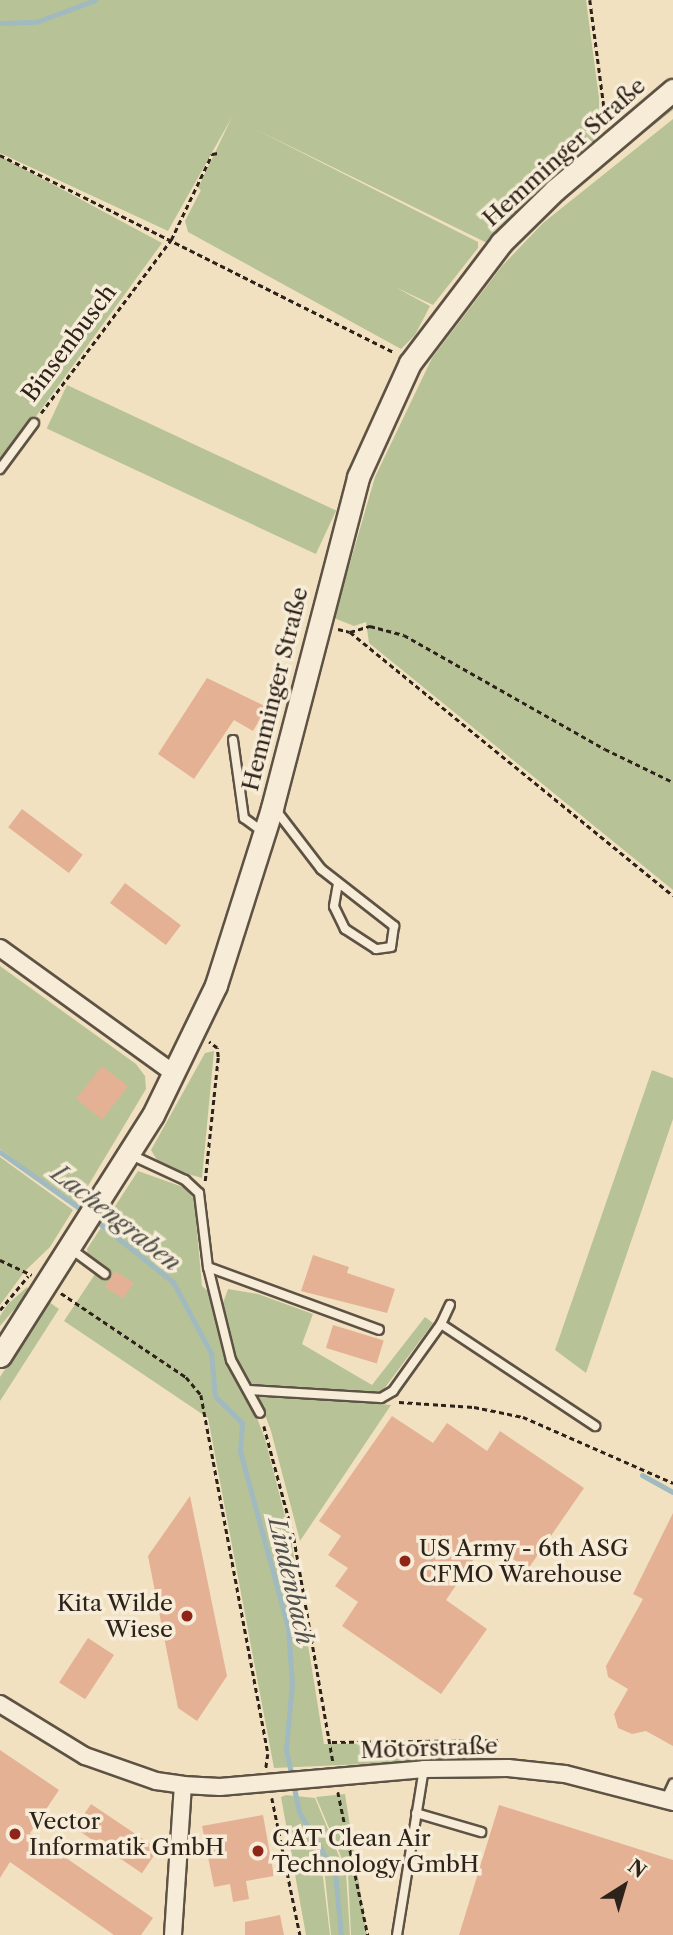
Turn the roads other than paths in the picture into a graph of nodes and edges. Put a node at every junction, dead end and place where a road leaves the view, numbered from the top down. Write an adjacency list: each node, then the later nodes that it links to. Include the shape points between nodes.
1 (673, 90): 5 (main road, Hemminger Straße, via 501,243 411,363 359,477)
2 (34, 423): 3 (lane, Binsenbusch)
3 (0, 469)
4 (233, 740): 6 (lane, via 244,818)
5 (272, 808): 6 (main road, Hemminger Straße); 7 (lane, via 280,811 321,869)
6 (265, 832): 9 (main road, Hemminger Straße, via 231,943)
7 (338, 884): 7 (lane, via 394,926 391,947 376,950 345,929 334,906)
8 (0, 948): 9 (street)
9 (174, 1074): 10 (main road, Hemminger Straße)
10 (129, 1154): 11 (main road, Hemminger Straße); 12 (lane, via 185,1180 199,1193)
11 (75, 1242): 13 (lane); 17 (main road, Hemminger Straße, via 40,1279)
12 (208, 1267): 16 (lane); 18 (lane, via 232,1360)
13 (105, 1274)
14 (450, 1305): 15 (lane)
15 (440, 1324): 18 (lane, via 393,1391 368,1400); 20 (lane)
16 (379, 1330)
17 (0, 1356)
18 (249, 1390): 19 (lane)
19 (260, 1413)
20 (594, 1426)
21 (0, 1704): 24 (street, Motorstraße, via 85,1756)
22 (424, 1769): 24 (street, Motorstraße, via 273,1783); 25 (street, Motorstraße, via 508,1768 565,1774); 26 (lane)
23 (673, 1784): 25 (lane)
24 (183, 1785): 28 (street)
25 (669, 1801)
26 (416, 1813): 27 (lane); 29 (lane)
27 (481, 1832)
28 (173, 1935)
29 (397, 1935)

